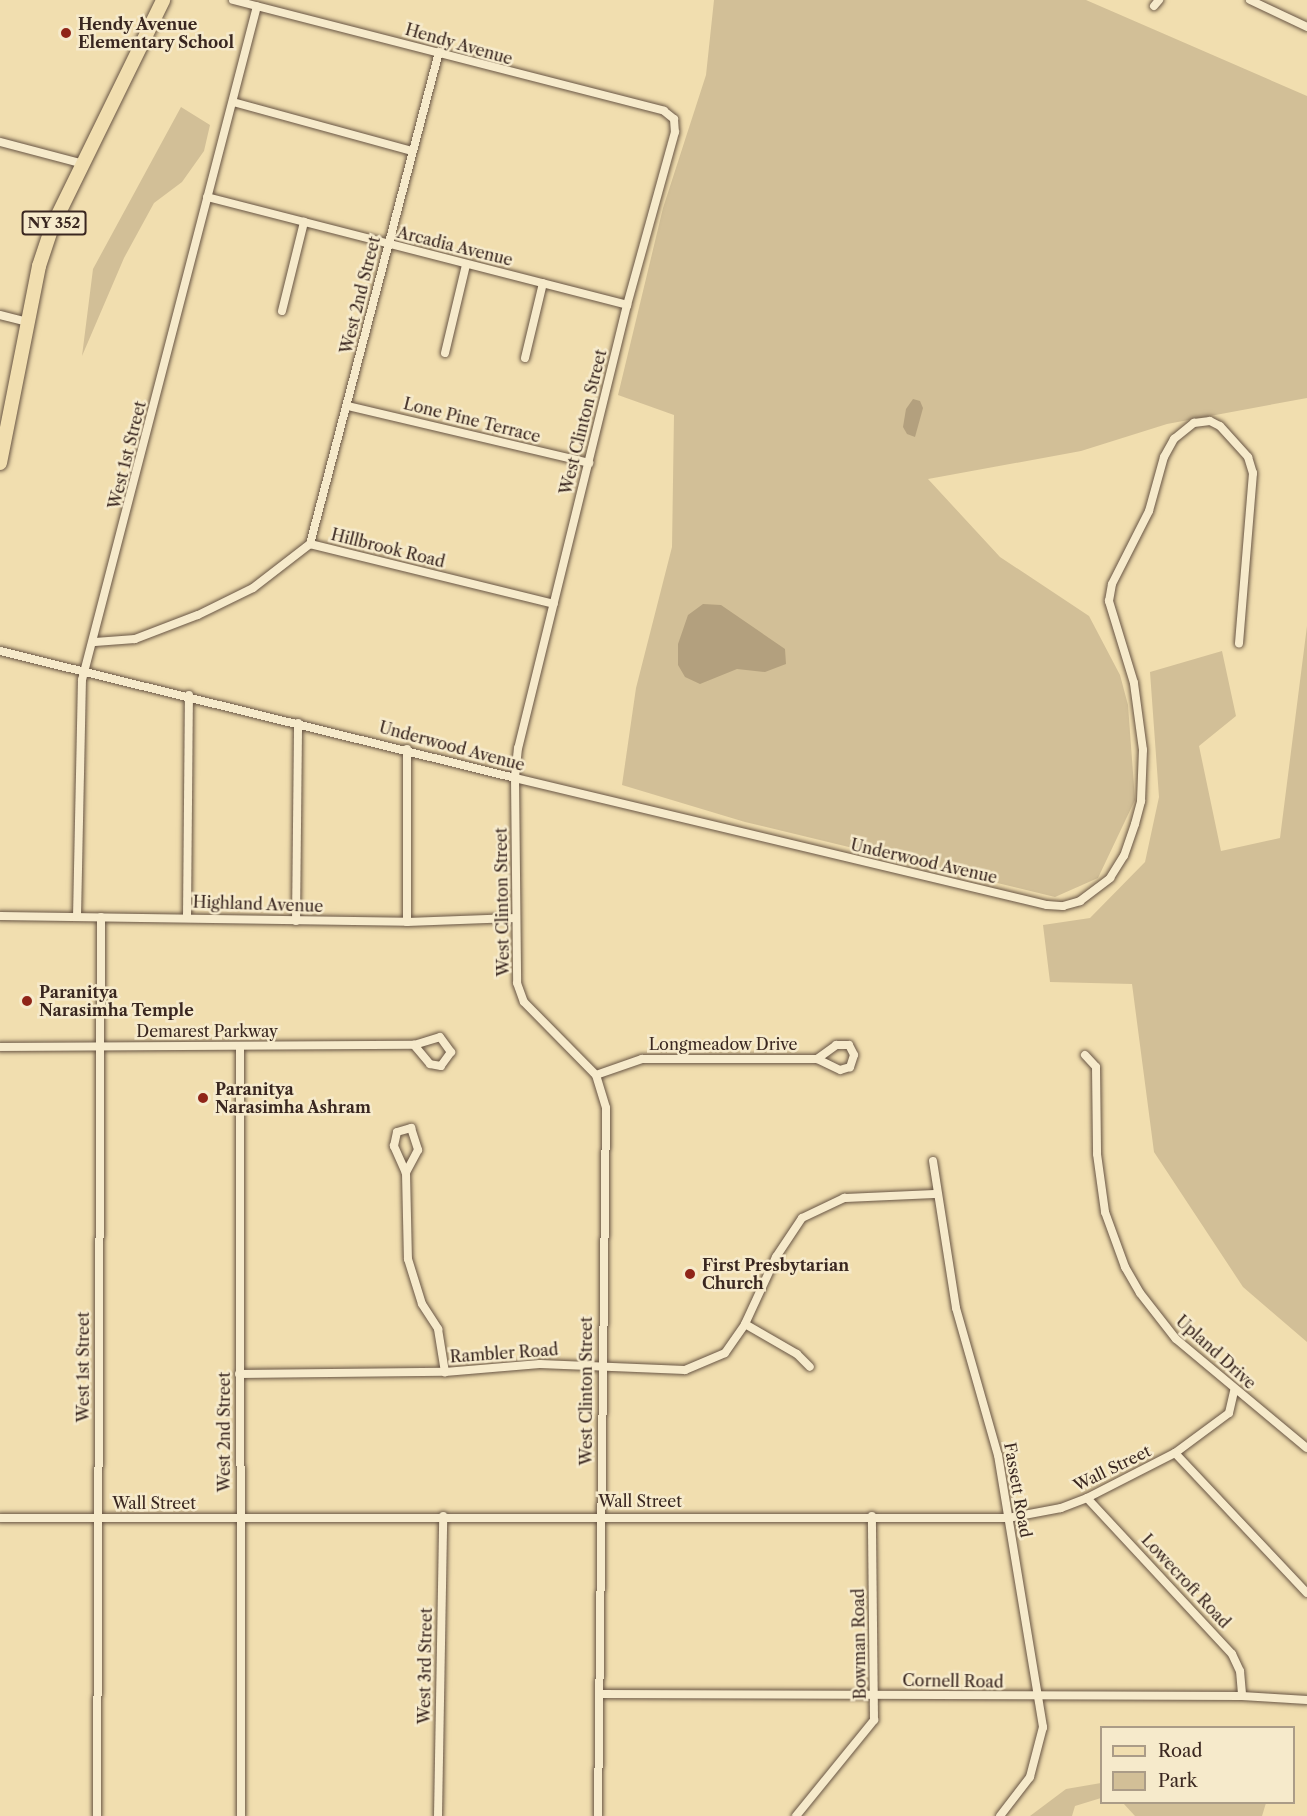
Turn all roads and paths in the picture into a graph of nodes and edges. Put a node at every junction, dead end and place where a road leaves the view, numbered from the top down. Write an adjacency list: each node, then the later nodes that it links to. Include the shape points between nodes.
1 (163, 0): 11 (main road, NY 352)
2 (233, 0): 4 (street, Hendy Avenue)
3 (1250, 0): 5 (street)
4 (257, 6): 6 (street, Hendy Avenue); 7 (street, West 1st Street)
5 (1307, 27)
6 (439, 52): 8 (street, Hendy Avenue, via 490,69 664,111); 10 (street, West 2nd Street)
7 (233, 102): 10 (street); 12 (street, West 1st Street)
8 (674, 119): 17 (street, West Clinton Street, via 675,132)
9 (0, 142): 11 (street)
10 (412, 151): 14 (street, West 2nd Street)
11 (84, 164): 20 (main road, NY 352, via 52,227)
12 (207, 196): 13 (street, Arcadia Avenue); 28 (street, West 1st Street)
13 (304, 222): 14 (street, Arcadia Avenue); 18 (street)
14 (388, 245): 15 (street, Arcadia Avenue); 23 (street, West 2nd Street)
15 (466, 265): 16 (street, Arcadia Avenue); 21 (street)
16 (543, 284): 17 (street, Arcadia Avenue); 22 (street)
17 (627, 304): 25 (street, West Clinton Street)
18 (282, 311)
19 (0, 315): 20 (street)
20 (28, 322): 24 (main road, NY 352)
21 (445, 353)
22 (525, 358)
23 (348, 406): 25 (street, Lone Pine Terrace); 26 (street, West 2nd Street)
24 (0, 461)
25 (589, 463): 27 (street, West Clinton Street)
26 (310, 544): 27 (street, Hillbrook Road); 28 (street, Hillbrook Road, via 254,588 198,615 135,639)
27 (554, 604): 35 (street, West Clinton Street, via 518,748)
28 (95, 642): 31 (street, West 1st Street)
29 (1239, 643): 35 (street, Underwood Avenue, via 1253,473 1248,457 1220,426 1210,421 1194,423 1174,439 1164,457 1149,512 1112,584 1109,601 1134,683 1143,750 1136,824 1124,856 1110,878 1080,901 1063,906)
30 (0, 651): 31 (street, Underwood Avenue)
31 (84, 670): 32 (street, Underwood Avenue); 37 (street, West 1st Street)
32 (189, 695): 33 (street, Underwood Avenue); 39 (street)
33 (298, 723): 34 (street, Underwood Avenue); 41 (street)
34 (407, 749): 35 (street, Underwood Avenue); 42 (street)
35 (515, 778): 40 (street, West Clinton Street)
36 (0, 916): 37 (street, Highland Avenue)
37 (77, 917): 38 (street, Highland Avenue)
38 (102, 917): 39 (street, Highland Avenue); 44 (street, West 1st Street)
39 (187, 917): 41 (street, Highland Avenue)
40 (515, 918): 42 (street, Highland Avenue); 49 (street, West Clinton Street, via 516,976 524,1002)
41 (296, 921): 42 (street, Highland Avenue)
42 (407, 922)
43 (414, 1044): 46 (street, Demarest Parkway)
44 (100, 1045): 45 (street, Demarest Parkway); 46 (street, Demarest Parkway); 66 (street, West 1st Street)
45 (0, 1047)
46 (240, 1047): 57 (street, West 2nd Street)
47 (1085, 1055): 58 (street, Upland Drive, via 1096,1067 1100,1183 1125,1267 1156,1317)
48 (817, 1059): 49 (street, Longmeadow Drive, via 642,1059)
49 (596, 1075): 54 (street, West Clinton Street, via 606,1108)
50 (933, 1161): 52 (street, Fassett Road)
51 (406, 1173): 51 (street, via 418,1150 411,1128 397,1132 394,1146); 56 (street, via 408,1259 422,1304 438,1329)
52 (936, 1194): 53 (street, Rambler Road, via 844,1198 826,1203 802,1218 776,1257); 67 (street, Fassett Road, via 956,1308 998,1455)
53 (745, 1324): 54 (street, Rambler Road, via 725,1353 685,1370); 55 (street, via 797,1354)
54 (600, 1364): 56 (street, Rambler Road); 63 (street, West Clinton Street)
55 (810, 1367)
56 (445, 1372): 57 (street, Rambler Road)
57 (239, 1374): 68 (street, West 2nd Street)
58 (1234, 1391): 59 (street, Upland Drive); 60 (street, Wall Street, via 1235,1401 1229,1413)
59 (1307, 1448)
60 (1175, 1453): 61 (street, Wall Street); 69 (street)
61 (1087, 1498): 67 (street, Wall Street, via 1061,1508); 72 (street, Lowecroft Road, via 1232,1654 1240,1671)
62 (443, 1516): 63 (street, Wall Street); 68 (street, Wall Street); 77 (street, West 3rd Street)
63 (601, 1516): 64 (street, Wall Street); 70 (street, West Clinton Street)
64 (872, 1516): 67 (street, Wall Street); 71 (street, Bowman Road)
65 (0, 1518): 66 (street, Wall Street)
66 (99, 1518): 68 (street, Wall Street); 75 (street, West 1st Street)
67 (1008, 1518): 73 (street, Fassett Road)
68 (239, 1519): 76 (street, West 2nd Street)
69 (1307, 1593)
70 (599, 1694): 71 (street, Cornell Road); 78 (street, West Clinton Street)
71 (876, 1695): 73 (street, Cornell Road); 79 (street, Bowman Road, via 869,1730)
72 (1242, 1696): 73 (street, Cornell Road); 74 (street, Cornell Road)
73 (1039, 1698): 80 (street, Fassett Road, via 1043,1727 1039,1753 1030,1777)
74 (1307, 1700)
75 (97, 1816)
76 (241, 1816)
77 (438, 1816)
78 (598, 1816)
79 (796, 1816)
80 (1000, 1816)

